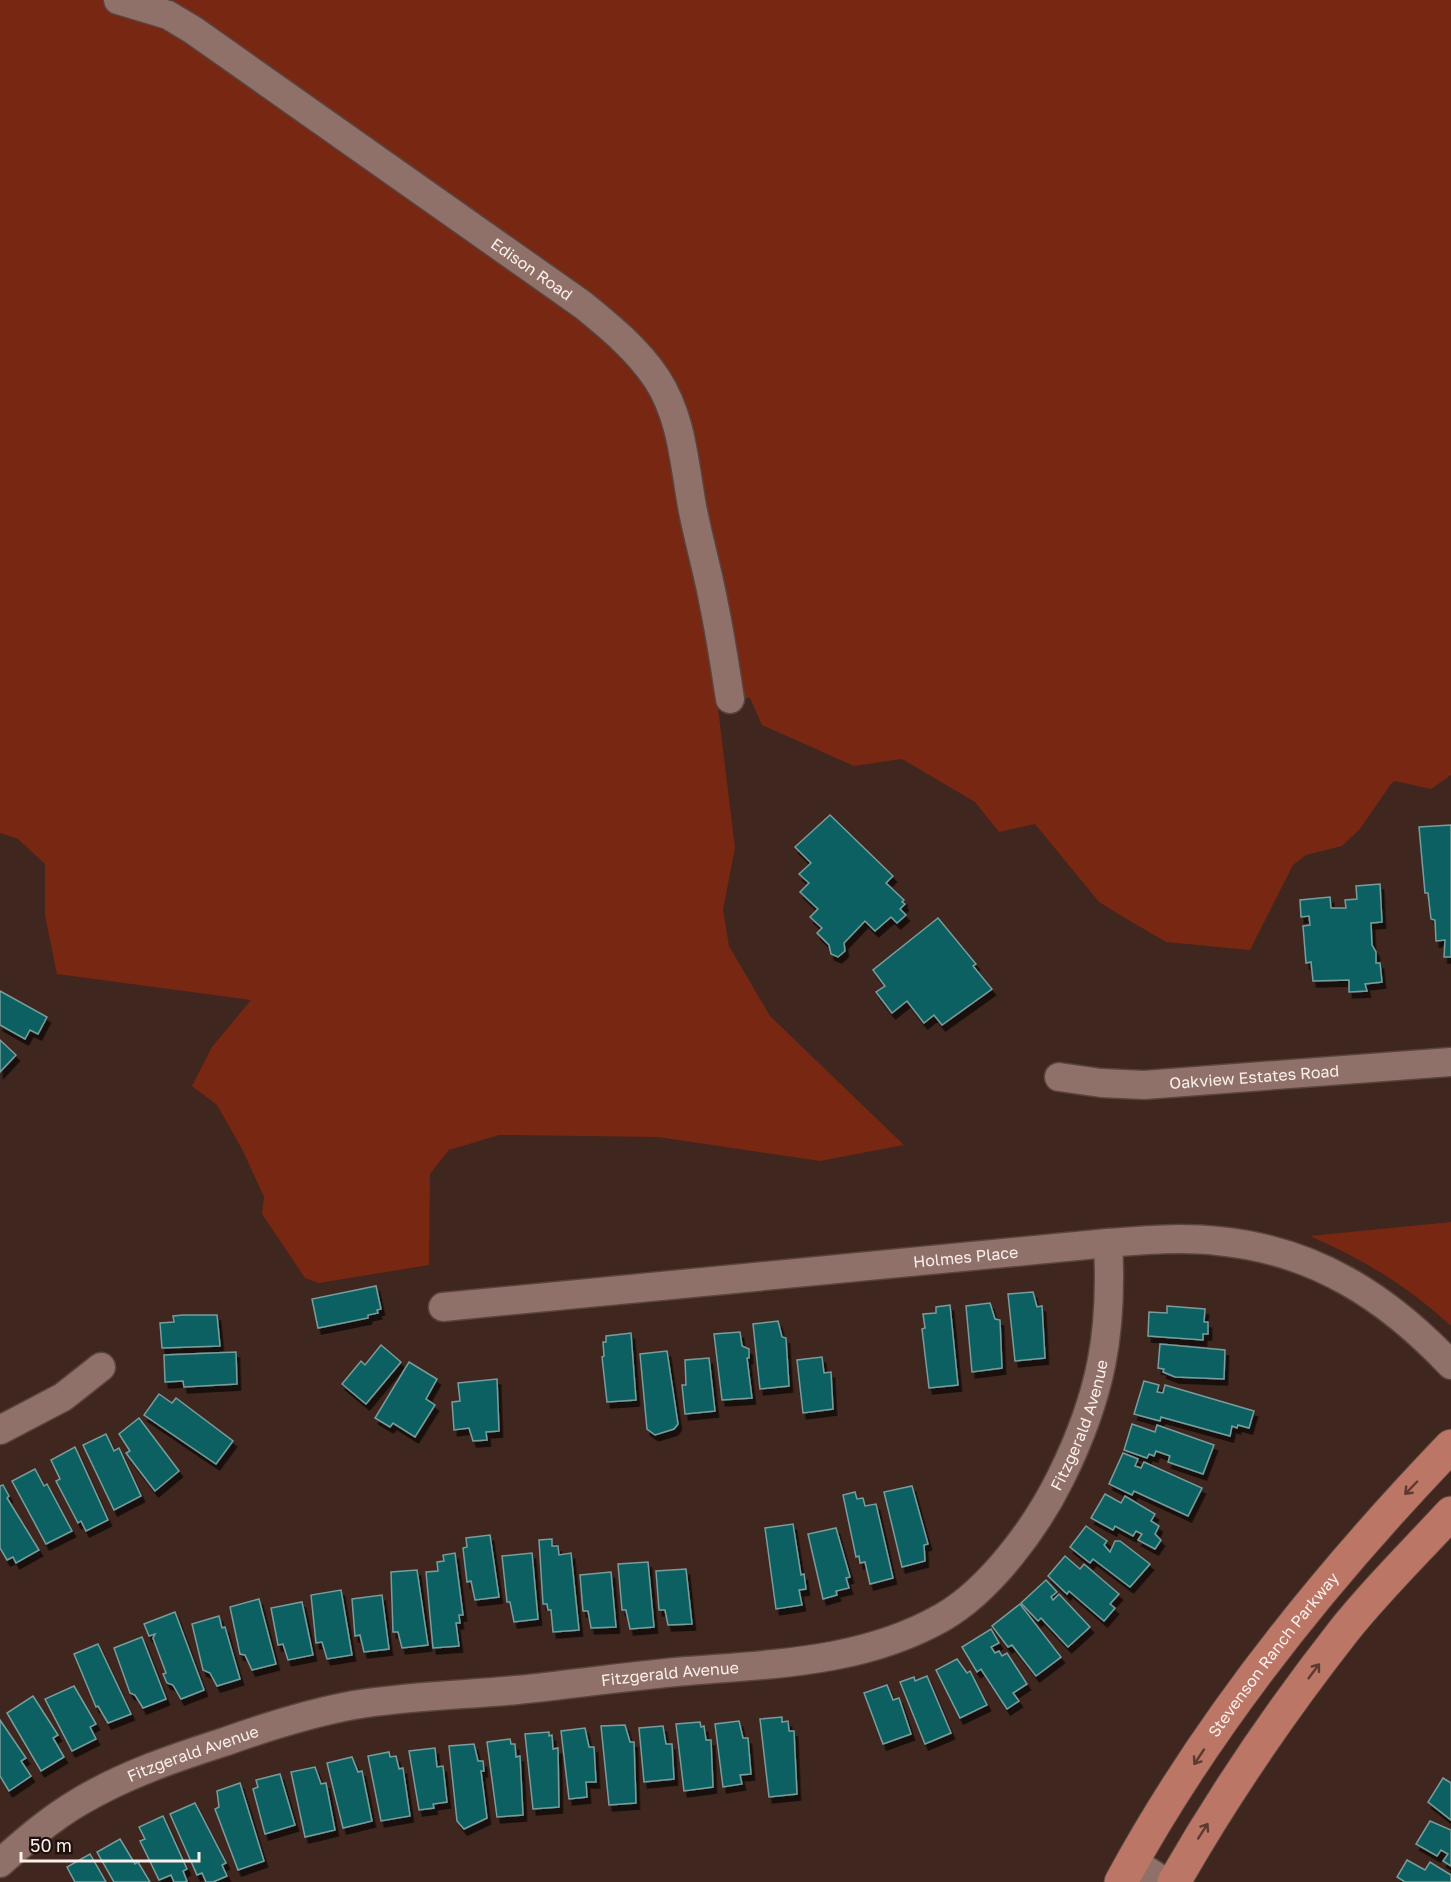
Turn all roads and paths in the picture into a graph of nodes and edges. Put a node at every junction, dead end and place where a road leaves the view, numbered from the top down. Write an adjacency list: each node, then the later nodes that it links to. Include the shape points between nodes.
1 (118, 0): 2 (street, Edison Road, via 168,15 193,30 583,305 625,340 658,381 677,424)
2 (730, 699)
3 (1451, 1062): 4 (street, Oakview Estates Road, via 1144,1085)
4 (1059, 1077)
5 (1108, 1243): 6 (street, Holmes Place); 7 (street, Holmes Place, via 1219,1240 1290,1256 1362,1288 1404,1319); 12 (street, Fitzgerald Avenue, via 1111,1292 1106,1352 1075,1447 1050,1499 1021,1541 984,1584 945,1616 897,1639 844,1655 412,1698 301,1718 166,1761 120,1780 77,1803)
6 (443, 1307)
7 (1451, 1365)
8 (101, 1367): 9 (street, via 63,1397)
9 (0, 1430)
10 (1451, 1446): 13 (main road, Stevenson Ranch Parkway, one-way to 13, via 1351,1555 1256,1675)
11 (1451, 1513): 15 (main road, one-way to 11, via 1245,1766 1346,1628)
12 (0, 1863)
13 (1127, 1872): 14 (street)
14 (1165, 1882)
15 (1174, 1882)

